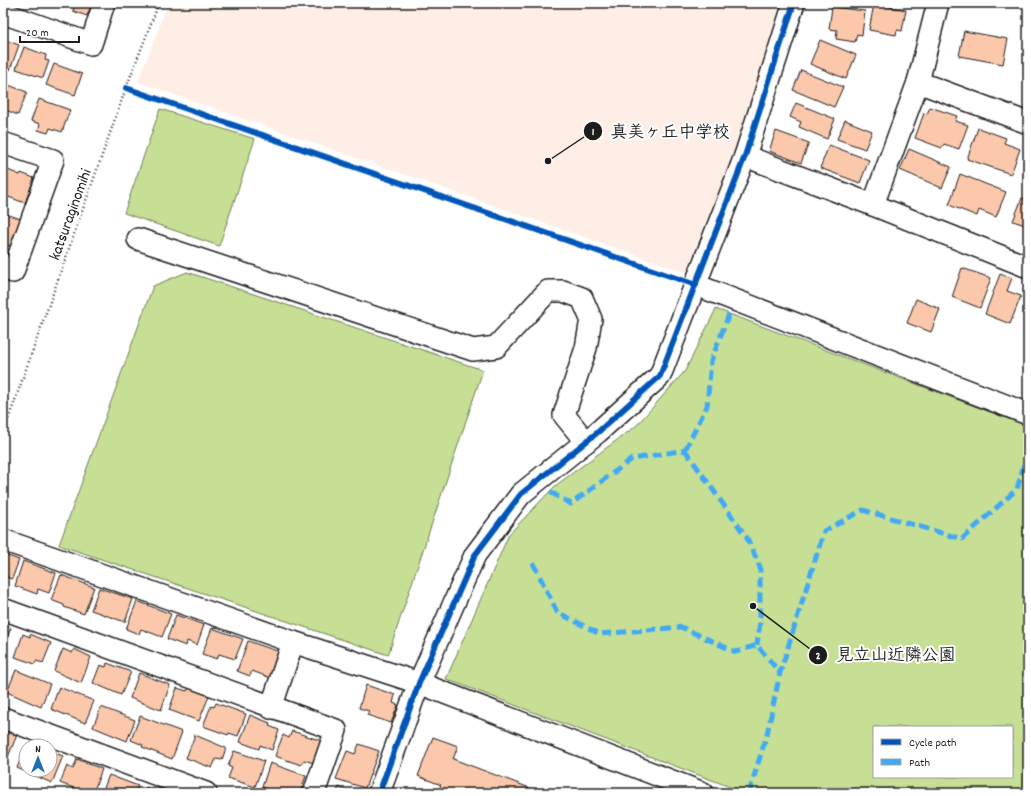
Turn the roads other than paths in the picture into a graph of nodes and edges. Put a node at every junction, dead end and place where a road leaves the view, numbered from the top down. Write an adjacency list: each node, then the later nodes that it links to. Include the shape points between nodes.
1 (104, 3): 4 (street, via 91,44)
2 (794, 3): 8 (street)
3 (938, 3): 5 (street)
4 (3, 13)
5 (918, 82): 6 (street); 9 (street)
6 (1028, 123)
7 (3, 143): 12 (street, via 53,160 13,272)
8 (745, 156): 9 (street); 13 (street)
9 (873, 205): 11 (street)
10 (138, 239): 15 (street, via 473,350 496,346 548,291 563,291 582,298 591,319 586,348 564,415)
11 (1028, 267)
12 (3, 268)
13 (696, 285): 14 (street); 15 (street, via 660,376)
14 (1028, 414)
15 (586, 442): 19 (street, via 521,494 475,556)
16 (3, 540): 18 (street)
17 (3, 609): 20 (street)
18 (294, 642): 19 (street); 20 (street)
19 (419, 683): 24 (street); 25 (street)
20 (271, 708): 23 (street, via 336,730)
21 (3, 718): 22 (street)
22 (206, 793)
23 (314, 793)
24 (379, 793)
25 (703, 793)

